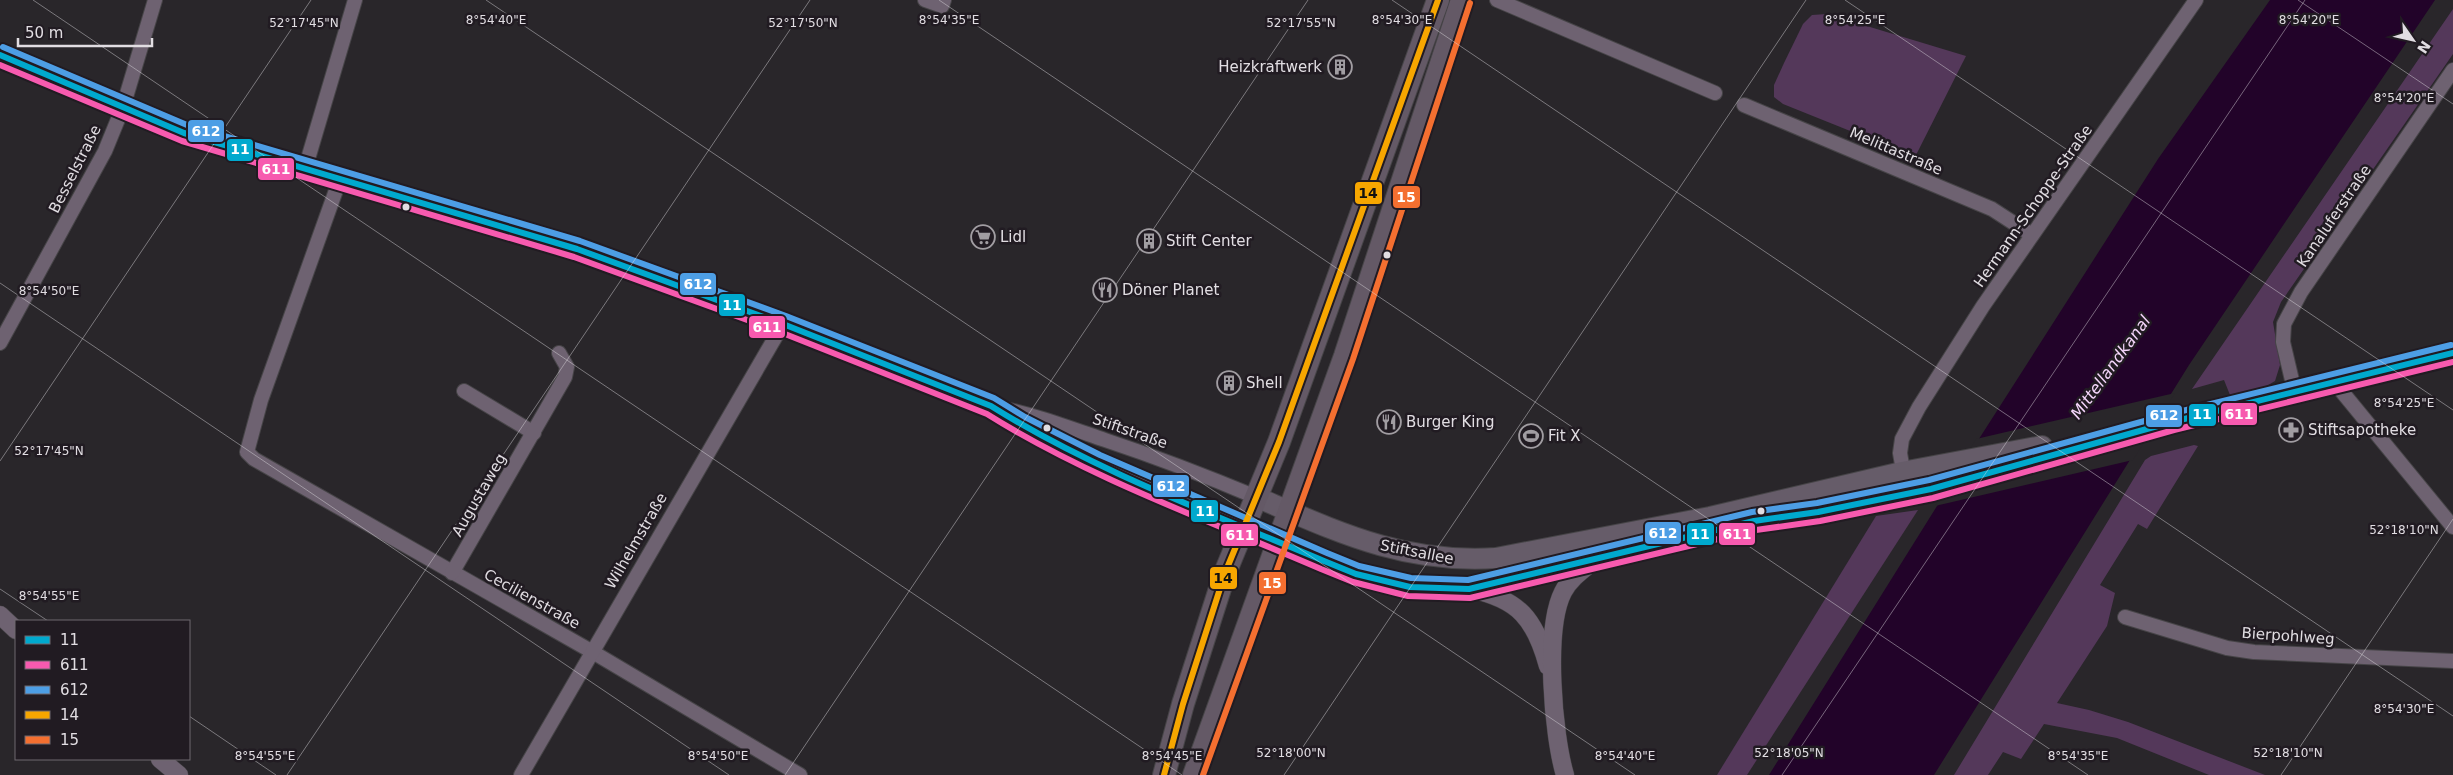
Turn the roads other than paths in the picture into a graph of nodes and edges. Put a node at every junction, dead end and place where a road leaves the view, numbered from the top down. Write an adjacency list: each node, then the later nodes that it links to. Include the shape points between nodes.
1 (155, 0): 13 (street, Besselstraße)
2 (355, 0): 14 (street)
3 (925, 0): 4 (street, via 942,6)
4 (944, 0)
5 (1438, 0): 29 (main road, via 1279,442)
6 (1462, 0): 30 (main road, via 1382,247)
7 (1497, 0): 11 (street)
8 (2196, 0): 16 (street, Hermann-Schoppe-Straße)
9 (0, 55): 13 (street, Stiftstraße)
10 (2453, 70): 23 (street, Kanaluferstraße, via 2301,292 2284,324 2284,342)
11 (1715, 92)
12 (1744, 105): 16 (street, Melittastraße, via 1992,210)
13 (123, 107): 14 (street, Stiftstraße, via 184,133); 18 (street, Besselstraße, via 82,196)
14 (304, 169): 15 (street, Stiftstraße)
15 (340, 179): 17 (street, Stiftstraße, via 577,249); 35 (street, Cecilienstraße, via 261,400 247,452)
16 (2032, 235): 27 (street, Hermann-Schoppe-Straße, via 1938,374 1908,427 1900,453)
17 (783, 324): 24 (street, Stiftstraße); 40 (street, Wilhelmstraße)
18 (0, 343)
19 (560, 352): 26 (street, Augustaweg, via 567,367 565,377)
20 (2453, 353): 21 (main road, Stiftsallee)
21 (2334, 382): 23 (main road, Stiftsallee); 32 (street)
22 (464, 391): 26 (street)
23 (2295, 393): 25 (main road, Stiftsallee)
24 (991, 406): 29 (street, Stiftstraße, via 1026,413 1116,443); 31 (street, Stiftstraße, via 1088,459)
25 (2172, 422): 27 (main road, Stiftsallee); 28 (main road, Stiftsallee)
26 (534, 433): 35 (street, Augustaweg)
27 (1902, 472): 28 (street, Hermann-Schoppe-Straße); 30 (main road, Stiftsallee, via 1710,517 1496,558 1461,560 1383,547)
28 (1907, 494): 34 (main road, Stiftsallee, via 1754,521)
29 (1256, 497): 30 (main road, Stiftsallee); 31 (main road)
30 (1290, 512): 33 (main road)
31 (1243, 526): 33 (main road, Stiftsallee); 47 (main road, via 1194,671)
32 (2453, 527)
33 (1279, 542): 36 (main road, Stiftsallee, via 1356,574 1386,582 1410,587); 48 (main road)
34 (1596, 559): 36 (main road, Stiftsallee); 42 (street, via 1572,579 1560,599 1555,620)
35 (452, 574): 40 (street, Cecilienstraße)
36 (1470, 589): 42 (street, via 1501,598 1522,612 1539,639)
37 (0, 615): 39 (street)
38 (2125, 617): 41 (street, Bierpohlweg, via 2227,648 2254,652)
39 (15, 629)
40 (591, 651): 45 (street, Wilhelmstraße); 46 (street, Cecilienstraße)
41 (2453, 661)
42 (1553, 682): 49 (street)
43 (161, 760): 44 (street)
44 (179, 775)
45 (521, 775)
46 (800, 775)
47 (1164, 775)
48 (1194, 775)
49 (1565, 775)

